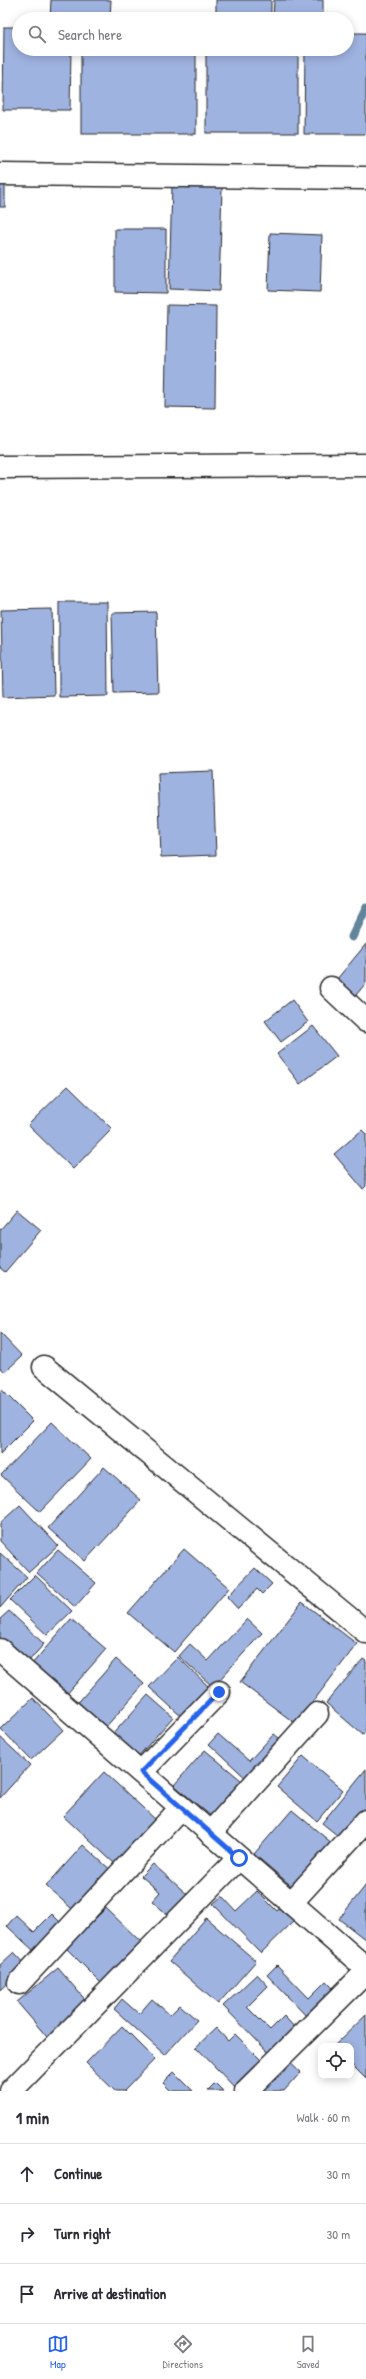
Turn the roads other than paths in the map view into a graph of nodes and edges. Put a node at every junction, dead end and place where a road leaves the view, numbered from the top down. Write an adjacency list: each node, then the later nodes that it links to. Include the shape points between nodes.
1 (0, 174): 2 (street)
2 (366, 178)
3 (366, 465): 4 (street)
4 (0, 467)
5 (331, 988): 6 (street)
6 (366, 1021)
7 (44, 1367): 8 (street)
8 (366, 1632)
9 (0, 1650): 12 (street)
10 (219, 1692): 12 (street)
11 (317, 1714): 15 (street)
12 (141, 1772): 13 (street)
13 (181, 1808): 15 (street); 20 (street)
14 (366, 1821): 17 (street)
15 (210, 1833): 16 (street)
16 (239, 1858): 17 (street); 21 (street)
17 (291, 1904): 18 (street)
18 (366, 1968)
19 (366, 1972): 22 (street)
20 (19, 1983)
21 (11, 2091)
22 (246, 2091)

